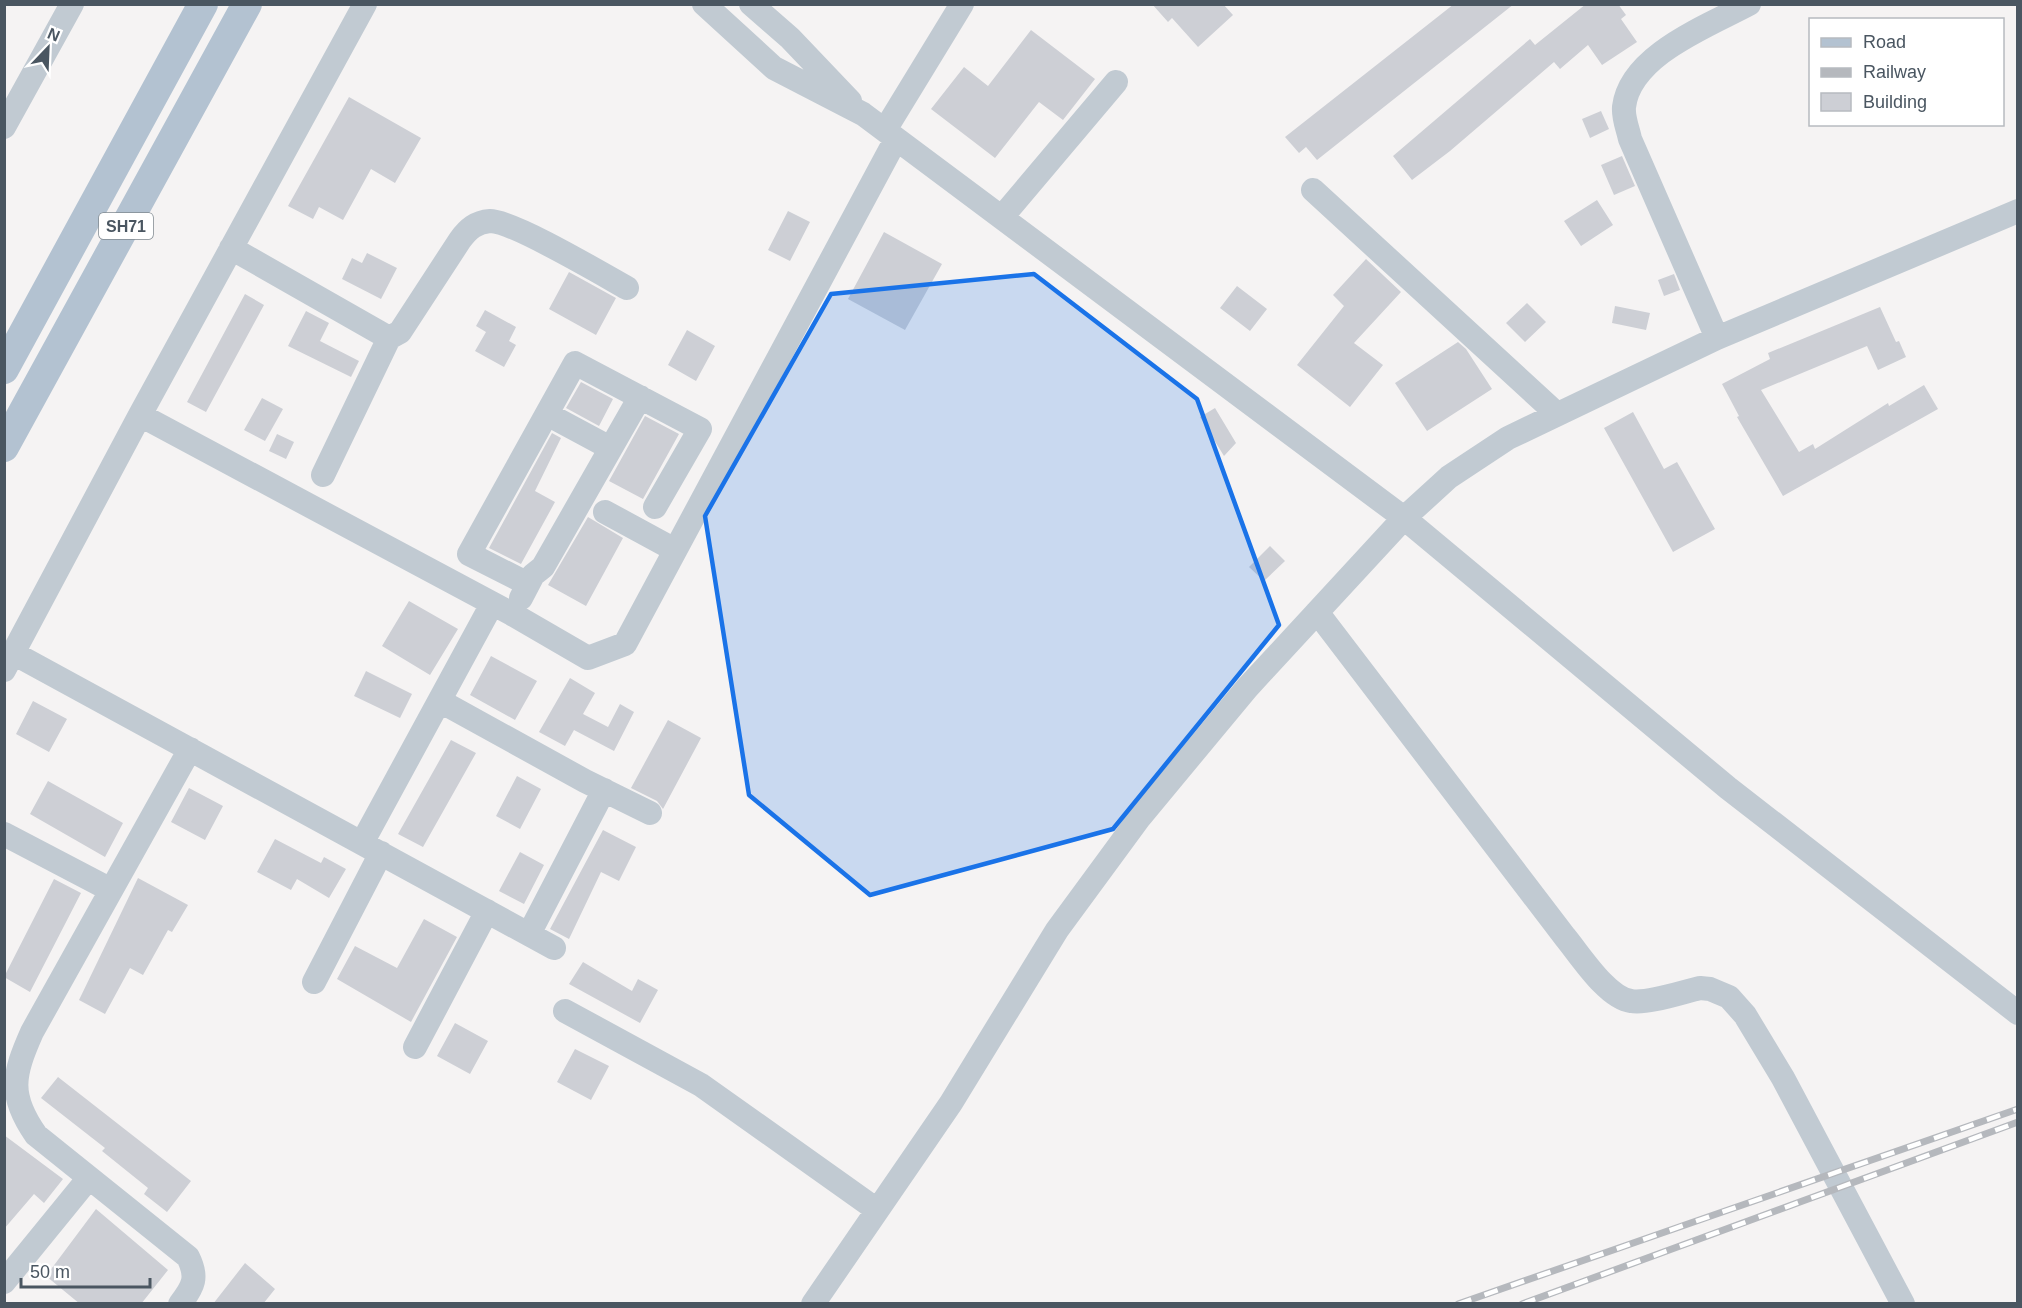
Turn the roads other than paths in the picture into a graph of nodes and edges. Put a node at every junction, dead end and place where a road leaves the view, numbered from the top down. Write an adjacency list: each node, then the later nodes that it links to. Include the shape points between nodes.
1 (72, 4): 11 (street)
2 (203, 4): 20 (main road, SH71)
3 (247, 4): 26 (main road, SH71)
4 (365, 4): 16 (street)
5 (704, 4): 10 (street, via 774,68)
6 (751, 4): 10 (street, via 790,38)
7 (962, 4): 12 (street)
8 (1749, 4): 19 (street, via 1652,59 1632,83 1624,105 1630,139)
9 (1116, 82): 15 (street)
10 (863, 114): 12 (street)
11 (4, 127)
12 (891, 134): 15 (street); 31 (street)
13 (1313, 190): 23 (street)
14 (2018, 211): 19 (street)
15 (1002, 217): 30 (street)
16 (231, 248): 18 (street); 24 (street)
17 (627, 288): 18 (street, via 503,223 479,223 460,240 400,332)
18 (389, 338): 27 (street)
19 (1717, 338): 23 (street)
20 (4, 369)
21 (635, 394): 22 (street, via 575,363); 25 (street); 28 (street, via 700,429); 32 (street, via 543,567)
22 (547, 414): 25 (street); 32 (street, via 469,554)
23 (1557, 414): 30 (street, via 1508,438 1449,477)
24 (140, 415): 33 (street); 35 (street)
25 (601, 443): 32 (street, via 532,561)
26 (4, 447)
27 (323, 475)
28 (655, 507)
29 (605, 512): 31 (street)
30 (1404, 518): 34 (street); 48 (street, via 1728,788)
31 (675, 550): 33 (street, via 625,644 597,655 588,658)
32 (531, 580): 33 (street)
33 (502, 609): 36 (street)
34 (1317, 612): 51 (street, via 1247,688 1140,817 1058,930 951,1103); 55 (street, via 1565,937 1619,998 1632,1002 1700,988 1729,997 1783,1078)
35 (9, 662): 37 (street)
36 (440, 701): 38 (street); 41 (street)
37 (190, 749): 41 (street); 42 (street)
38 (604, 790): 39 (street); 44 (street)
39 (650, 813)
40 (4, 834): 42 (street)
41 (371, 848): 43 (street); 46 (street)
42 (111, 890): 50 (street, via 32,1032 15,1081 22,1114 36,1135)
43 (487, 911): 44 (street); 49 (street)
44 (529, 934): 45 (street)
45 (554, 948)
46 (314, 982)
47 (565, 1011): 51 (street, via 701,1085)
48 (2018, 1013)
49 (415, 1047)
50 (88, 1179): 52 (street); 53 (street, via 188,1257 194,1271 193,1282)
51 (878, 1210): 54 (street)
52 (4, 1282)
53 (180, 1304)
54 (813, 1304)
55 (1903, 1304)

